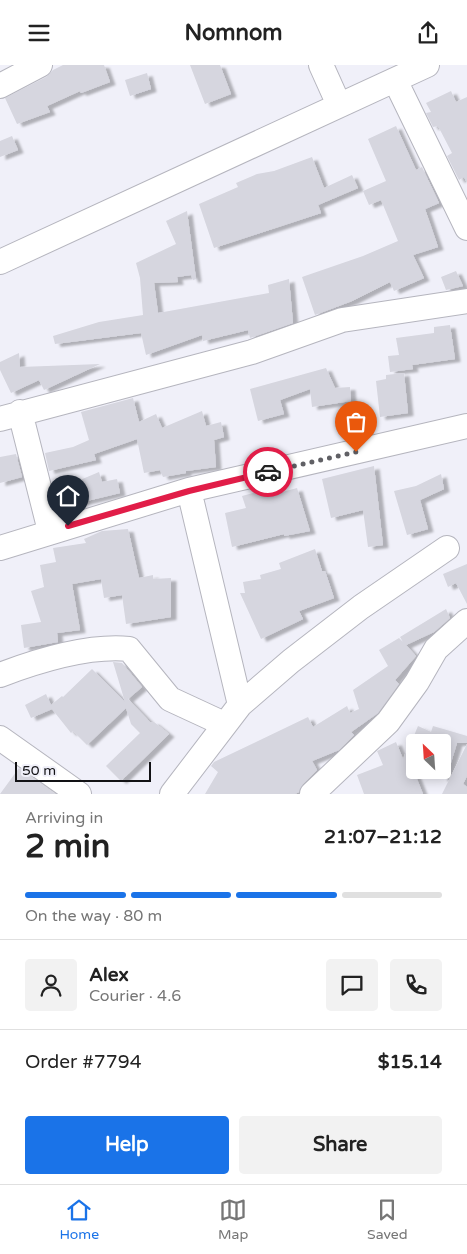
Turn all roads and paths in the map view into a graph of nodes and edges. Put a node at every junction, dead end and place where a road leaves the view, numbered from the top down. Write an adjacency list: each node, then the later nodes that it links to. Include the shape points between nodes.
1 (40, 65): 5 (street)
2 (321, 65): 6 (street)
3 (427, 65): 4 (street)
4 (395, 80): 6 (street); 7 (street)
5 (0, 86)
6 (339, 105): 8 (street)
7 (466, 222)
8 (0, 262)
9 (467, 301): 10 (street, via 342,320 252,352)
10 (10, 416): 13 (street)
11 (467, 426): 12 (street)
12 (189, 491): 13 (street); 18 (street)
13 (50, 531): 14 (street)
14 (0, 548)
15 (447, 548): 18 (street, via 361,607)
16 (467, 621): 23 (street, via 436,649 388,722)
17 (0, 675): 19 (street, via 28,664 110,647 129,649 170,699)
18 (240, 705): 19 (street)
19 (224, 724): 22 (street)
20 (0, 739): 21 (street)
21 (79, 794)
22 (172, 794)
23 (312, 794)

